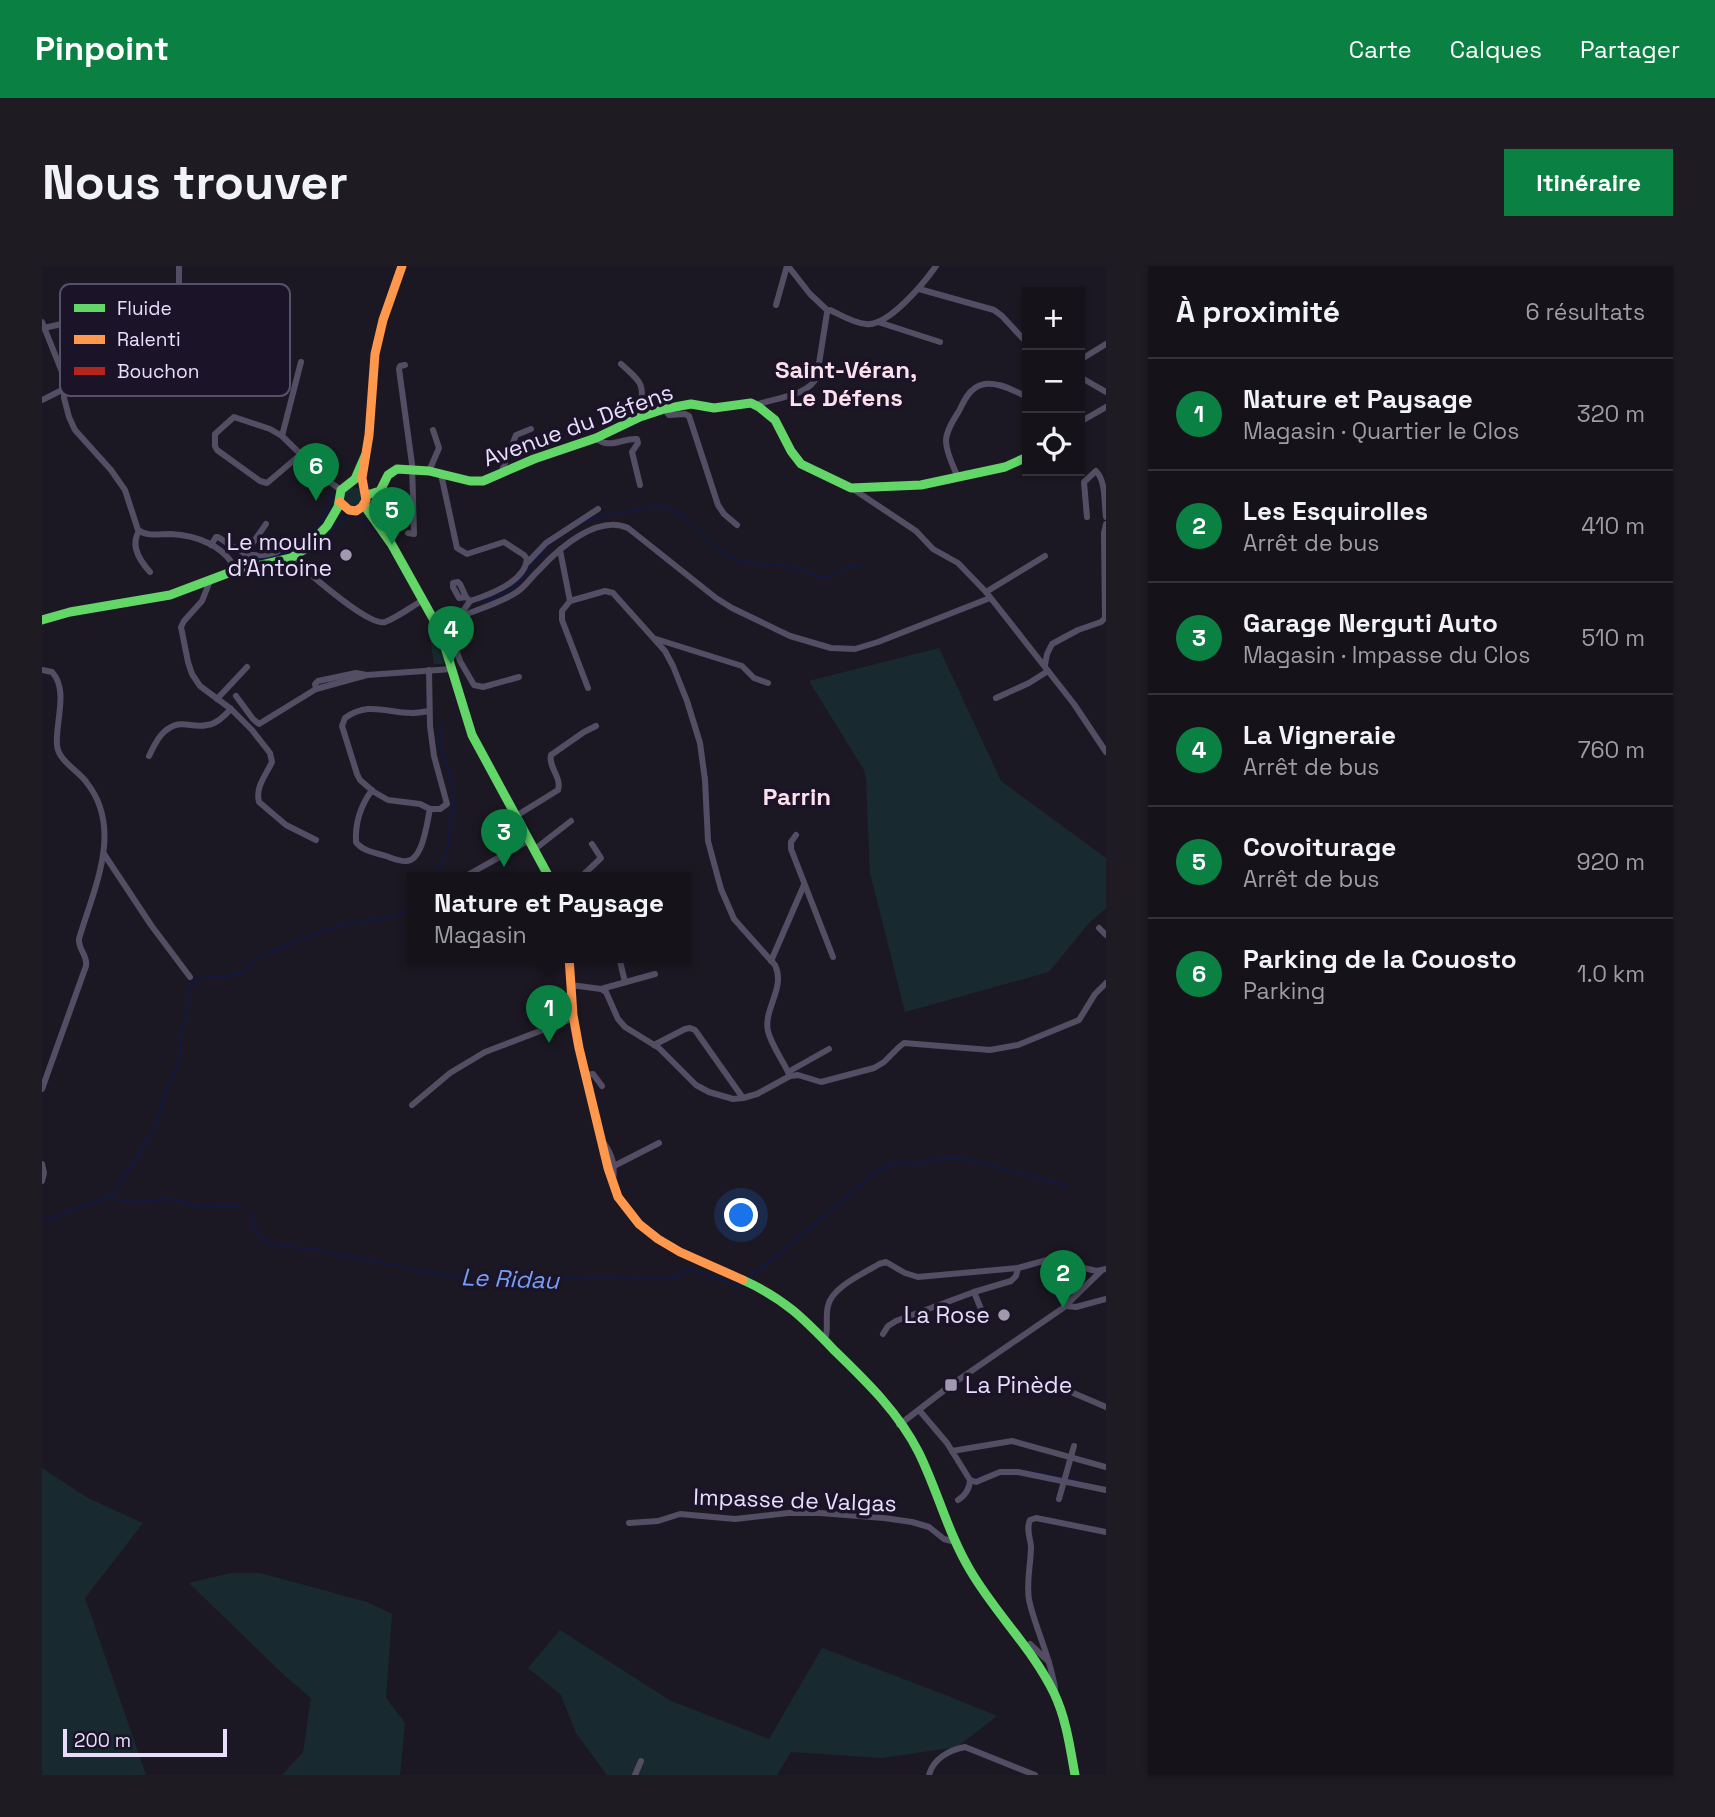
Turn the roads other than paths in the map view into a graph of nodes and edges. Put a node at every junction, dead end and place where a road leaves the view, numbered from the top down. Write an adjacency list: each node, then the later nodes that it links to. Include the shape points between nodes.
1 (179, 266): 5 (street)
2 (402, 266): 36 (main road, via 377,341)
3 (788, 266): 7 (street); 8 (street)
4 (936, 266): 6 (street)
5 (179, 284)
6 (919, 289): 9 (street); 11 (street, via 998,312)
7 (776, 305)
8 (828, 310): 9 (street, via 858,323); 25 (street, via 813,384)
9 (878, 322): 12 (street)
10 (43, 326): 18 (street)
11 (1022, 338)
12 (940, 342)
13 (1106, 344): 14 (street)
14 (1085, 357)
15 (301, 362): 32 (street)
16 (621, 363): 28 (street, via 641,384)
17 (405, 365): 37 (street, via 399,369)
18 (60, 367)
19 (1085, 380): 21 (street)
20 (60, 390): 24 (street)
21 (1106, 392)
22 (1022, 395): 41 (street, via 991,384 972,391 946,438)
23 (65, 396): 57 (street, via 75,430 121,484)
24 (42, 400)
25 (756, 405): 27 (main road, Avenue du Défens, via 714,408 691,404); 44 (main road, via 775,420 801,464)
26 (1106, 407): 29 (street)
27 (664, 410): 28 (main road, Avenue du Défens); 53 (street, via 669,415 689,416 718,505)
28 (640, 417): 33 (main road, Avenue du Défens)
29 (1085, 419)
30 (531, 429): 39 (street, via 516,435)
31 (433, 430): 38 (street, via 439,448)
32 (282, 436): 34 (street); 34 (street, via 235,417 215,434 216,448 263,483 269,483)
33 (596, 439): 39 (main road, Avenue du Défens); 43 (street, via 607,445 638,440 632,452)
34 (300, 455): 45 (street)
35 (1022, 459): 41 (main road)
36 (365, 468): 42 (main road); 46 (main road)
37 (412, 469): 38 (main road, Avenue du Défens); 46 (main road, via 392,471 380,491); 58 (street, via 414,534)
38 (429, 471): 40 (main road, Avenue du Défens)
39 (501, 473): 40 (main road, Avenue du Défens, via 478,482)
40 (441, 474): 65 (street, via 457,548 467,554 504,542 526,557)
41 (958, 478): 44 (main road, via 913,486)
42 (350, 483): 45 (main road); 46 (main road, via 357,484)
43 (640, 485)
44 (851, 488): 69 (street, via 958,563)
45 (341, 490): 47 (main road)
46 (365, 495): 49 (main road); 56 (main road, via 368,511)
47 (340, 502): 49 (main road); 55 (main road)
48 (598, 509): 65 (street, via 546,543)
49 (352, 510): 55 (main road); 56 (main road)
50 (1087, 517): 51 (street, via 1084,482 1096,471 1103,485)
51 (1106, 517)
52 (266, 524): 62 (street)
53 (737, 524)
54 (1106, 524): 77 (street, via 1105,618 1052,644)
55 (327, 526): 64 (main road)
56 (381, 530): 70 (main road)
57 (139, 531): 60 (street, via 194,537); 67 (street, via 137,552)
58 (408, 533)
59 (287, 541): 62 (street, via 274,553)
60 (211, 545): 62 (street, via 218,537); 66 (street)
61 (561, 550): 69 (street, via 595,527 624,526 732,608 790,636 840,649 878,642); 71 (street); 72 (street, via 517,592)
62 (245, 554)
63 (1045, 556): 69 (street)
64 (291, 558): 66 (main road); 70 (street, via 359,613 376,621 384,622)
65 (527, 563): 72 (street, via 503,589 465,599)
66 (236, 571): 68 (main road)
67 (150, 572)
68 (210, 581): 73 (main road, via 170,596); 86 (street, via 181,629 192,674)
69 (988, 595): 77 (street)
70 (423, 600): 74 (main road)
71 (570, 601): 75 (street, via 611,592); 83 (street, via 562,620)
72 (459, 617): 74 (street)
73 (42, 621)
74 (444, 628): 78 (main road); 81 (street, via 475,686)
75 (654, 639): 82 (street, via 742,666); 108 (street, via 673,666 697,729 708,841 721,889 734,919)
76 (247, 667): 86 (street)
77 (1046, 668): 85 (street, via 1029,683); 90 (street)
78 (452, 669): 80 (street); 94 (main road, via 472,735)
79 (42, 670): 100 (street, via 52,672 59,682 57,749 100,806)
80 (429, 670): 84 (street, via 367,676 316,689 259,724); 88 (street)
81 (519, 677)
82 (768, 683)
83 (588, 688)
84 (236, 696)
85 (996, 698)
86 (217, 699): 87 (street)
87 (230, 709): 91 (street, via 212,724 171,727); 97 (street, via 271,757 258,788 259,802 286,825)
88 (429, 711): 92 (street, via 364,709 342,721 356,774); 93 (street, via 447,804)
89 (596, 726): 94 (street, via 551,755 558,790)
90 (1106, 752)
91 (149, 756)
92 (372, 790): 93 (street, via 388,800); 93 (street, via 362,806 356,834 362,848 402,861 414,859)
93 (430, 809)
94 (516, 816): 98 (main road)
95 (571, 821): 98 (street)
96 (796, 835): 104 (street, via 791,846)
97 (316, 840)
98 (532, 844): 101 (street); 102 (main road)
99 (592, 844): 103 (street, via 601,858)
100 (104, 854): 112 (street); 123 (street, via 79,942 86,967)
101 (474, 872)
102 (547, 872)
103 (586, 872)
104 (804, 885): 107 (street); 108 (street)
105 (1099, 928): 106 (street)
106 (1106, 935)
107 (833, 957)
108 (771, 961): 120 (street, via 778,980 767,1029)
109 (569, 963): 115 (main road)
110 (620, 963): 113 (street)
111 (655, 974): 113 (street)
112 (190, 977)
113 (625, 982): 116 (street)
114 (1106, 984): 120 (street, via 1079,1020 1018,1045 990,1050 904,1043 874,1068 821,1082)
115 (571, 985): 116 (street); 117 (main road)
116 (601, 989): 118 (street, via 609,994 621,1024)
117 (574, 1018): 121 (main road); 125 (street, via 485,1052 450,1073)
118 (654, 1045): 124 (street, via 696,1085); 124 (street, via 690,1028 695,1030)
119 (829, 1048): 120 (street)
120 (789, 1074): 124 (street, via 763,1092)
121 (585, 1075): 122 (street, via 593,1074); 126 (main road)
122 (602, 1086)
123 (42, 1089)
124 (743, 1098)
125 (412, 1105)
126 (600, 1138): 129 (street); 131 (main road)
127 (659, 1143): 129 (street)
128 (42, 1164): 130 (street)
129 (614, 1166): 131 (street)
130 (42, 1181)
131 (612, 1183): 139 (main road, via 628,1213 654,1237 781,1300)
132 (1018, 1268): 133 (street, via 1047,1260); 134 (street, via 1013,1280); 139 (street, via 918,1277 890,1263 879,1264 831,1298)
133 (1104, 1270): 136 (street)
134 (974, 1292): 137 (street); 138 (street, via 891,1323)
135 (1106, 1299): 136 (street)
136 (1066, 1306): 143 (street)
137 (981, 1309)
138 (883, 1334)
139 (825, 1339): 140 (main road)
140 (839, 1355): 144 (main road); 144 (main road, via 867,1382)
141 (1071, 1392): 142 (street)
142 (1106, 1406)
143 (919, 1409): 144 (street); 146 (street)
144 (901, 1428): 156 (main road, via 918,1451)
145 (1074, 1446): 147 (street)
146 (952, 1451): 147 (street, via 1012,1441); 149 (street)
147 (1071, 1459): 148 (street); 150 (street)
148 (1106, 1467)
149 (970, 1480): 150 (street, via 1012,1471); 153 (street)
150 (1065, 1480): 151 (street); 152 (street)
151 (1106, 1490)
152 (1059, 1499)
153 (958, 1500)
154 (629, 1523): 156 (street, Impasse de Valgas, via 680,1514 735,1519 820,1513 912,1522)
155 (1106, 1532): 157 (street, via 1043,1519 1029,1522 1028,1595)
156 (955, 1542): 158 (main road, via 986,1598)
157 (1038, 1632): 158 (street); 159 (street)
158 (1027, 1646): 159 (street); 160 (main road)
159 (1049, 1662): 160 (street)
160 (1055, 1695): 165 (main road)
161 (642, 1761): 162 (street)
162 (635, 1775)
163 (929, 1775): 164 (street, via 937,1761 965,1747)
164 (1035, 1775)
165 (1075, 1775)

